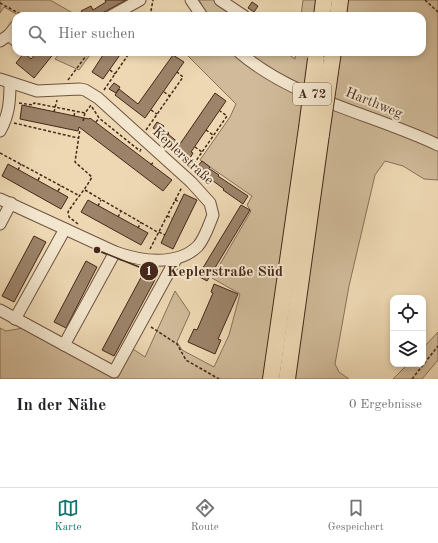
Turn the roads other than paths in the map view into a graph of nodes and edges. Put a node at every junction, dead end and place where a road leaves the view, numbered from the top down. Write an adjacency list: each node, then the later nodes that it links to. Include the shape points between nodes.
1 (140, 0): 6 (street)
2 (191, 0): 7 (street)
3 (220, 0): 8 (street)
4 (324, 0): 9 (highway)
5 (340, 0): 10 (highway)
6 (118, 12)
7 (199, 12)
8 (238, 12)
9 (322, 12)
10 (338, 12)
11 (244, 56): 17 (street, Harthweg, via 265,71 296,87)
12 (317, 56): 16 (highway, A 72, bridge)
13 (332, 58): 16 (highway, A 72, bridge)
14 (5, 81): 15 (street, Keplerstraße, via 10,102); 23 (street, Keplerstraße, via 37,92 80,89 142,144 186,177 210,203 213,215 198,245)
15 (3, 126)
16 (314, 131): 27 (highway, A 72); 28 (highway, A 72)
17 (438, 144)
18 (0, 199): 19 (street, Keplerstraße)
19 (11, 203): 20 (street); 21 (street, Keplerstraße)
20 (0, 224)
21 (65, 229): 22 (street, Keplerstraße); 25 (street)
22 (115, 252): 23 (street, Keplerstraße, via 132,259); 26 (street)
23 (176, 259): 26 (street, via 114,372)
24 (0, 310): 25 (street)
25 (15, 319): 26 (street)
26 (64, 346)
27 (271, 379)
28 (287, 379)

